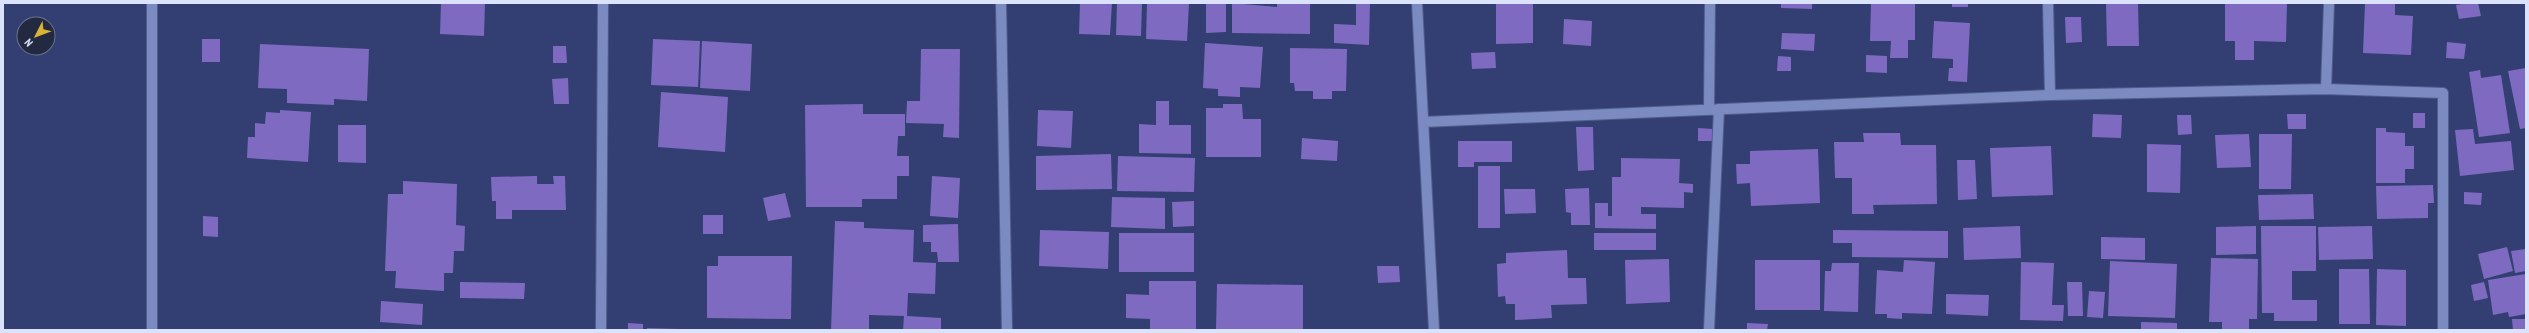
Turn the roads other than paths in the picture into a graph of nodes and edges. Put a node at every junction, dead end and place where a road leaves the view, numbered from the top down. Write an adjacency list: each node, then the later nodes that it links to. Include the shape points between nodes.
1 (152, 3): 12 (street)
2 (603, 3): 13 (street)
3 (1001, 3): 14 (street)
4 (1417, 3): 11 (street)
5 (1710, 3): 10 (street)
6 (2048, 3): 9 (street)
7 (2329, 3): 8 (street)
8 (2326, 89): 9 (street); 17 (street, via 2443,93)
9 (2050, 95): 10 (street)
10 (1714, 109): 11 (street); 16 (street)
11 (1423, 122): 15 (street)
12 (152, 330)
13 (601, 330)
14 (1007, 330)
15 (1434, 330)
16 (1709, 330)
17 (2443, 330)

